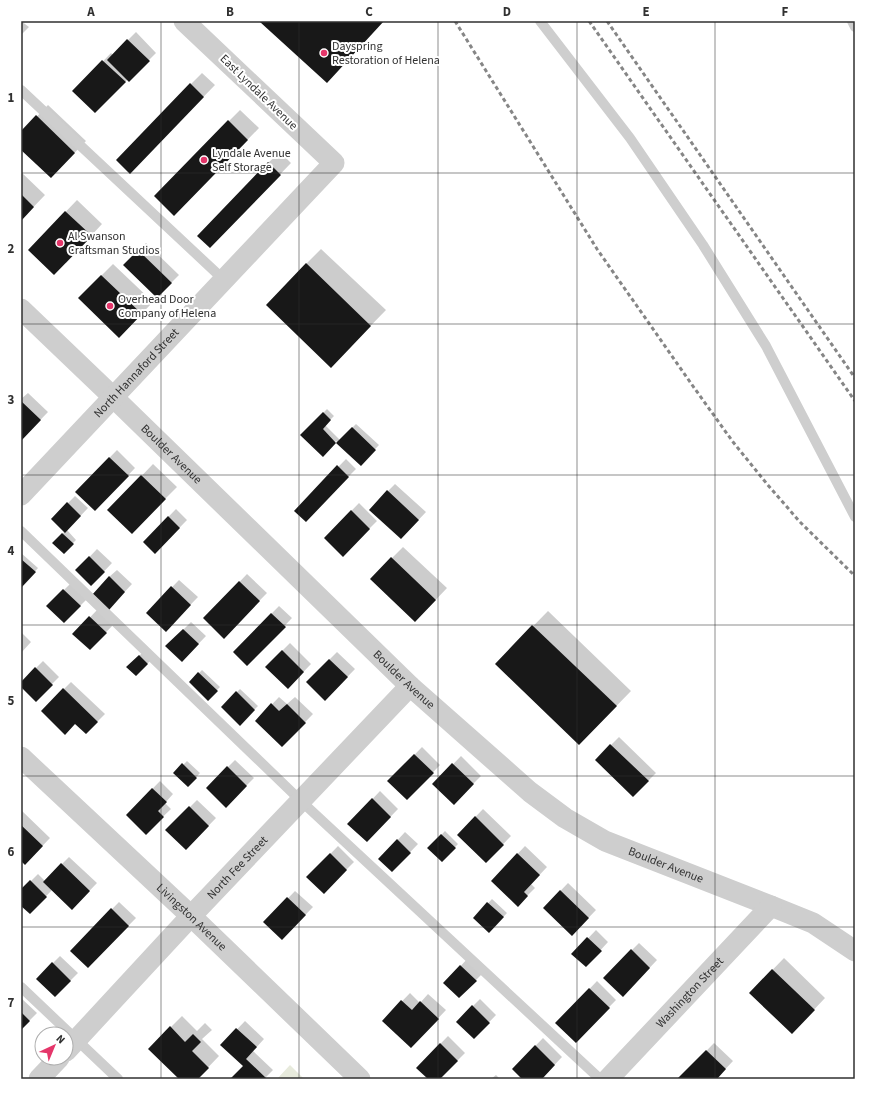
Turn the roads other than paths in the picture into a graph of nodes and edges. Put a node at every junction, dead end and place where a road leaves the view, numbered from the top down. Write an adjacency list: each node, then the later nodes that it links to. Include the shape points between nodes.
1 (184, 21): 6 (street, East Lyndale Avenue)
2 (540, 21): 11 (lane, via 630,138 703,245 766,346)
3 (852, 21): 4 (lane)
4 (855, 27)
5 (21, 90): 7 (lane)
6 (334, 164): 7 (street, North Hannaford Street)
7 (224, 280): 9 (street, North Hannaford Street)
8 (21, 309): 9 (street, Boulder Avenue)
9 (113, 397): 10 (street, North Hannaford Street); 13 (street, Boulder Avenue)
10 (21, 495)
11 (855, 516)
12 (21, 531): 15 (lane)
13 (410, 686): 15 (street, North Fee Street); 16 (street, Boulder Avenue, via 530,792 565,818 605,841)
14 (21, 757): 17 (street, Livingston Avenue)
15 (301, 801): 17 (street, North Fee Street); 27 (lane)
16 (772, 906): 18 (street, Boulder Avenue, via 813,923); 28 (street, Washington Street)
17 (191, 916): 21 (street, North Fee Street); 26 (street, Livingston Avenue)
18 (855, 951)
19 (21, 987): 20 (lane)
20 (55, 1026)
21 (74, 1042)
22 (74, 1047): 25 (lane)
23 (51, 1066): 24 (street)
24 (39, 1079)
25 (118, 1079)
26 (360, 1079)
27 (600, 1079)
28 (608, 1079)

